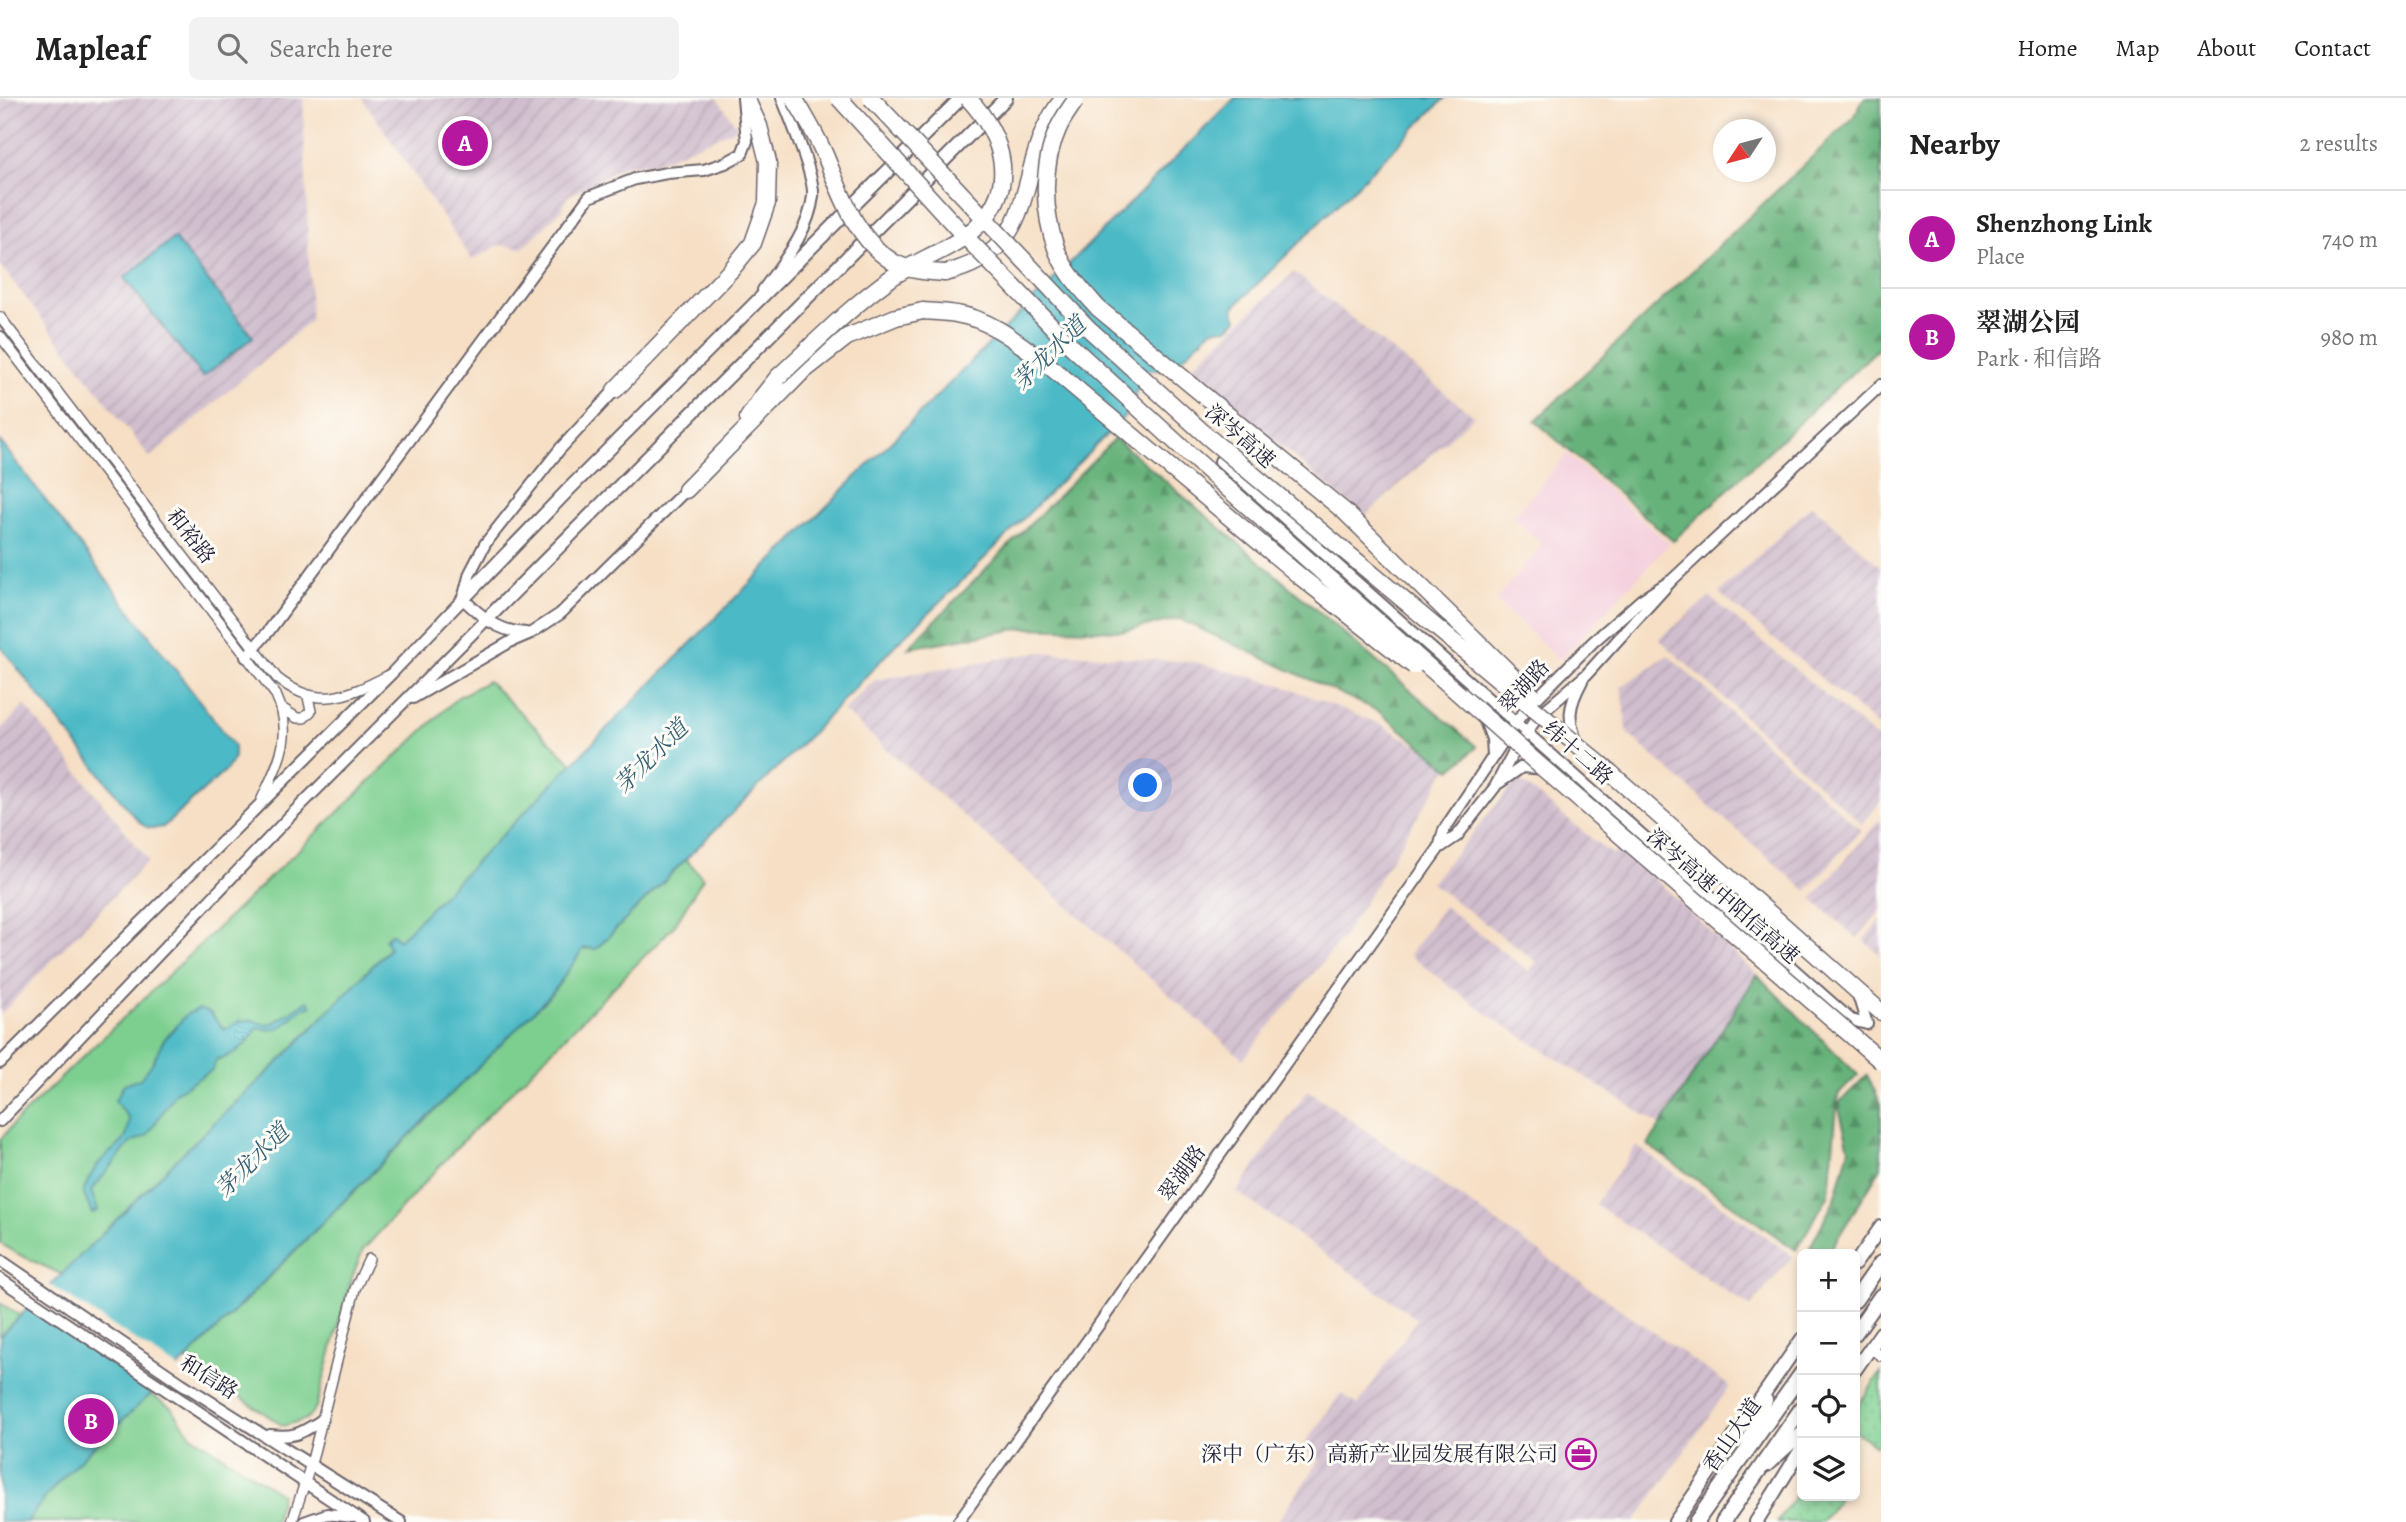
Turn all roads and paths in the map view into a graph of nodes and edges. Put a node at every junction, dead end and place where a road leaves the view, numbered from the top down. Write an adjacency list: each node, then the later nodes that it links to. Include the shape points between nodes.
1 (745, 98): 14 (highway, via 759,126 768,162 767,203 752,243 732,270); 24 (street, via 747,141 742,154 704,170 635,179 589,197)
2 (782, 98): 10 (street, via 813,194 802,233)
3 (794, 98): 9 (highway, bridge, via 855,223 872,244 894,262 922,272 945,273 968,268 992,253 1009,234 1020,212 1044,127)
4 (839, 98): 39 (highway, bridge, via 1070,345)
5 (871, 98): 40 (highway, 深岑高速, bridge, via 1088,327 1208,437)
6 (961, 98): 10 (main road)
7 (968, 98): 15 (highway, bridge, via 995,135 1003,164 1000,191 990,212 973,230 892,277 861,301 778,377)
8 (1006, 98): 21 (main road)
9 (1072, 99): 40 (highway, bridge, via 1048,160 1046,191 1058,252 1074,281 1098,308 1344,511)
10 (748, 310): 20 (main road)
11 (0, 317): 24 (street, 和裕路)
12 (0, 336): 25 (street, 和裕路)
13 (1881, 385): 19 (street, 翠湖路)
14 (615, 390): 20 (street, via 560,449 496,530 473,565)
15 (729, 446): 17 (highway); 39 (highway, bridge, via 802,373 847,337 896,317 923,312 959,314 995,327)
16 (1220, 461): 18 (street, 纬十二路)
17 (686, 490): 22 (street, via 574,602)
18 (1268, 504): 23 (street, via 1282,491); 29 (street, 纬十二路)
19 (1672, 580): 26 (street, 翠湖路, via 1641,600); 28 (street, 翠湖路)
20 (463, 599): 21 (street); 27 (street)
21 (486, 620): 22 (street, via 514,632); 31 (street)
22 (531, 633): 31 (street)
23 (1455, 643): 26 (street, via 1525,687 1541,687); 32 (street)
24 (254, 646): 25 (street); 30 (street, 和裕路, via 277,678)
25 (246, 657): 33 (street, 和裕路)
26 (1564, 670): 32 (street, 翠湖路)
27 (392, 673): 30 (street, via 356,692); 43 (street)
28 (1586, 675): 34 (street, 翠湖路); 37 (street, via 1572,700 1569,718)
29 (1471, 682): 35 (street, 纬十二路); 38 (street, via 1492,739)
30 (308, 696): 33 (street, via 311,710 304,719)
31 (398, 707): 48 (street)
32 (1528, 707): 34 (street); 35 (street, 翠湖路)
33 (282, 708): 43 (street, 和裕路, via 284,745)
34 (1538, 716): 36 (street, 翠湖路); 37 (street)
35 (1516, 722): 36 (street, 纬十二路); 38 (street, 翠湖路)
36 (1526, 733): 41 (street, 纬十二路); 42 (street, 翠湖路)
37 (1582, 754): 41 (street, 纬十二路, via 1858,995 1867,1024 1851,1020)
38 (1493, 756): 44 (street, 翠湖路, via 1444,830)
39 (1537, 763): 46 (highway, 深岑高速 中阳信高速, bridge)
40 (1612, 774): 45 (highway, 深岑高速 中阳信高速)
41 (1576, 778): 42 (street, via 1522,766)
42 (1494, 787): 44 (street, 翠湖路, via 1457,836)
43 (261, 802): 47 (street)
44 (1439, 848): 77 (street, 翠湖路)
45 (1881, 1012)
46 (1881, 1061)
47 (0, 1063)
48 (1, 1120)
49 (1881, 1227): 50 (main road)
50 (1860, 1257)
51 (369, 1259): 65 (street, via 355,1289)
52 (0, 1260): 66 (street, 和信路)
53 (1881, 1263): 55 (highway)
54 (0, 1279): 72 (street, 和信路)
55 (1860, 1293)
56 (1881, 1296): 57 (highway)
57 (1860, 1326)
58 (1881, 1333): 60 (main road)
59 (1797, 1346): 63 (main road)
60 (1875, 1352): 61 (main road)
61 (1860, 1366)
62 (1801, 1375): 69 (highway, 香山大道)
63 (1776, 1377): 69 (main road); 78 (main road)
64 (1797, 1415): 71 (highway, 香山大道)
65 (322, 1420): 66 (street, via 298,1435); 70 (street)
66 (264, 1434): 70 (street, 和信路)
67 (1797, 1437): 71 (main road)
68 (1797, 1456): 81 (main road)
69 (1740, 1462): 79 (highway, 香山大道)
70 (311, 1464): 72 (street); 76 (street, 和信路)
71 (1756, 1474): 80 (highway, 香山大道)
72 (305, 1483): 73 (street, 和信路); 74 (street)
73 (362, 1521): 75 (street, via 327,1514)
74 (292, 1522)
75 (304, 1522)
76 (401, 1522)
77 (957, 1522)
78 (1675, 1522)
79 (1696, 1522)
80 (1723, 1522)
81 (1756, 1522)

